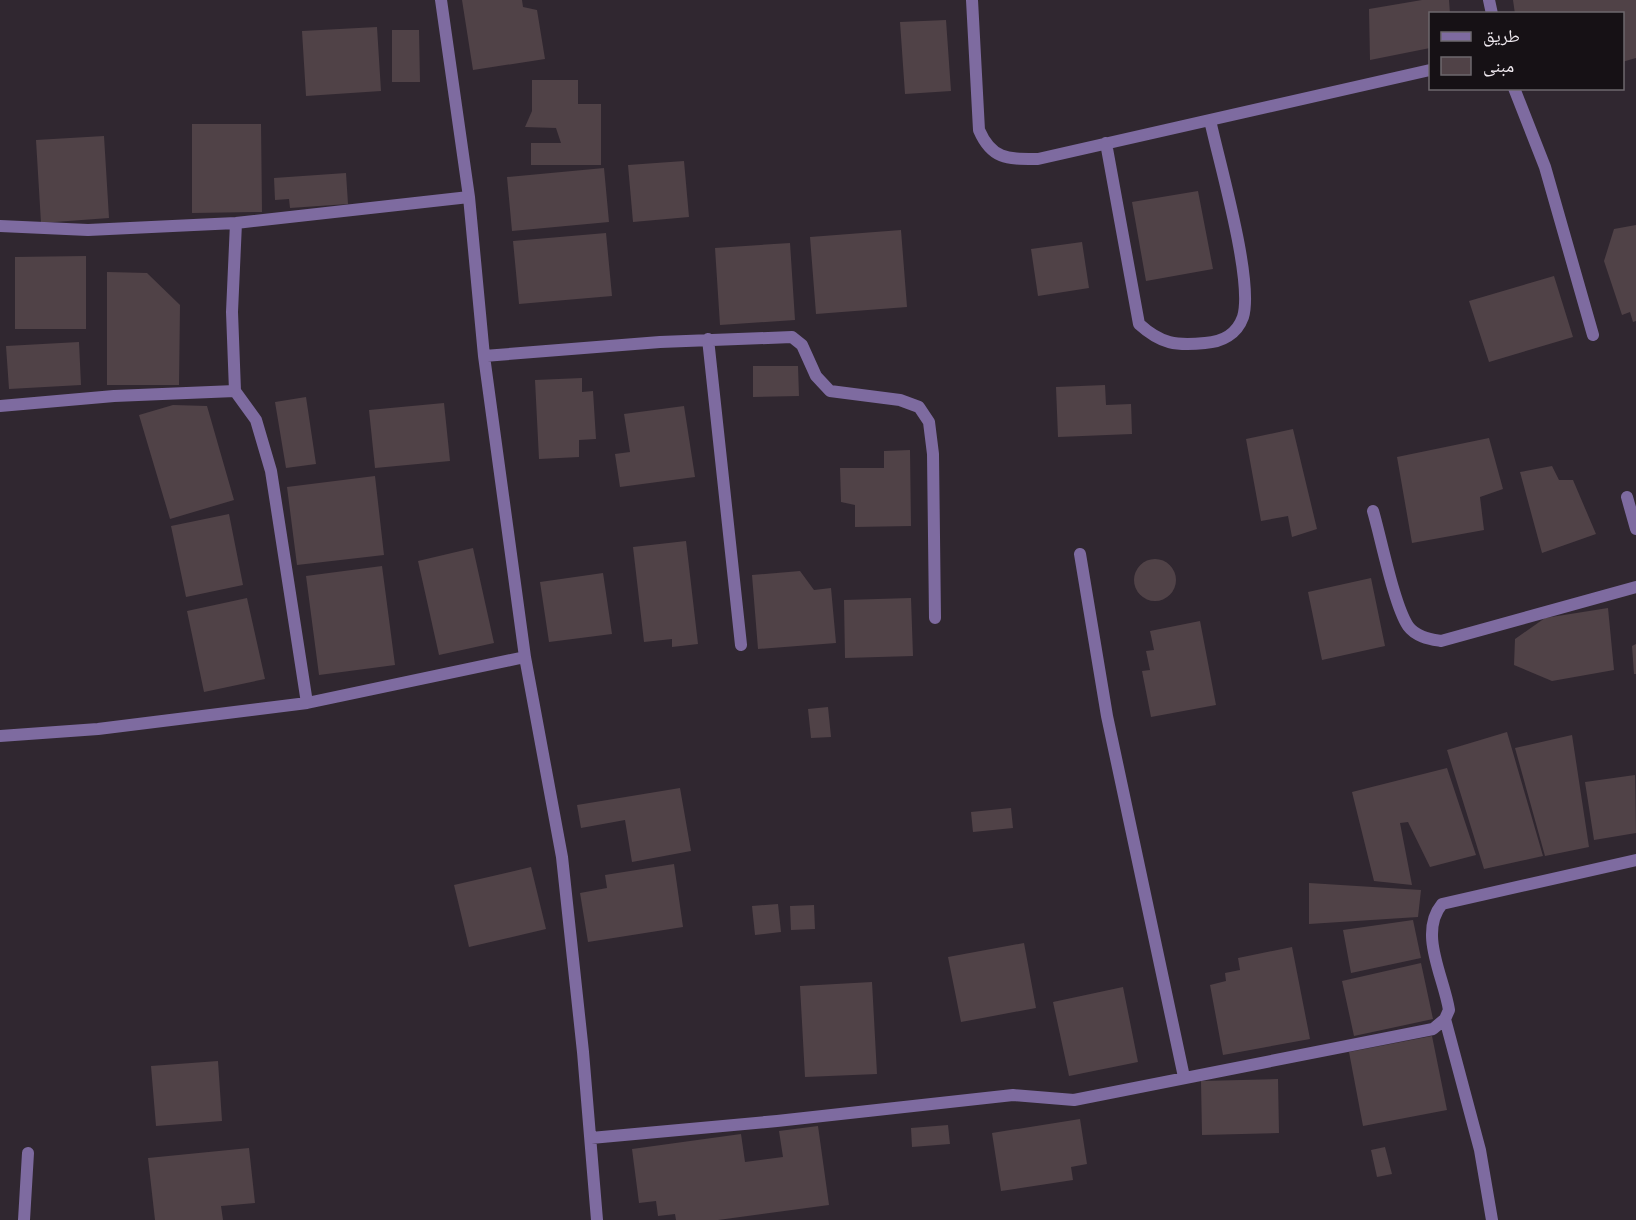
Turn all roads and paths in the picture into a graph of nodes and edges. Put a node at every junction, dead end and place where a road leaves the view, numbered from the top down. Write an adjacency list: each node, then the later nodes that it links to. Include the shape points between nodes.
1 (441, 0): 7 (street)
2 (972, 0): 6 (street, via 979,130 986,145 999,156 1038,159)
3 (1429, 70): 5 (street)
4 (1515, 90): 10 (street, via 1545,167)
5 (1210, 120): 6 (street); 6 (street, via 1247,288 1243,316 1235,332 1218,342 1182,345 1155,338 1139,324)
6 (1106, 143)
7 (469, 197): 8 (street); 12 (street)
8 (236, 223): 9 (street, via 88,230); 13 (street, via 232,312)
9 (0, 226)
10 (1593, 335)
11 (708, 339): 12 (street); 20 (street, via 792,337 802,345 816,376 830,391 900,400 919,407 929,422 933,454); 21 (street)
12 (484, 356): 22 (street)
13 (235, 391): 14 (street); 23 (street, via 256,420 271,471)
14 (0, 406)
15 (1627, 497): 17 (street)
16 (1373, 511): 19 (street, via 1401,607 1409,627 1420,636 1441,641)
17 (1636, 529)
18 (1080, 554): 27 (street, via 1107,716)
19 (1636, 587)
20 (935, 618)
21 (741, 645)
22 (525, 657): 23 (street); 28 (street, via 562,858)
23 (308, 703): 24 (street, via 98,729)
24 (0, 736)
25 (1636, 860): 26 (street, via 1443,904 1434,913 1431,928 1448,1001)
26 (1445, 1019): 27 (street, via 1433,1029 1421,1032); 32 (street, via 1480,1150)
27 (1184, 1077): 28 (street, via 1074,1100 1013,1095)
28 (591, 1138): 31 (street)
29 (28, 1153): 30 (street)
30 (24, 1220)
31 (597, 1220)
32 (1492, 1220)

